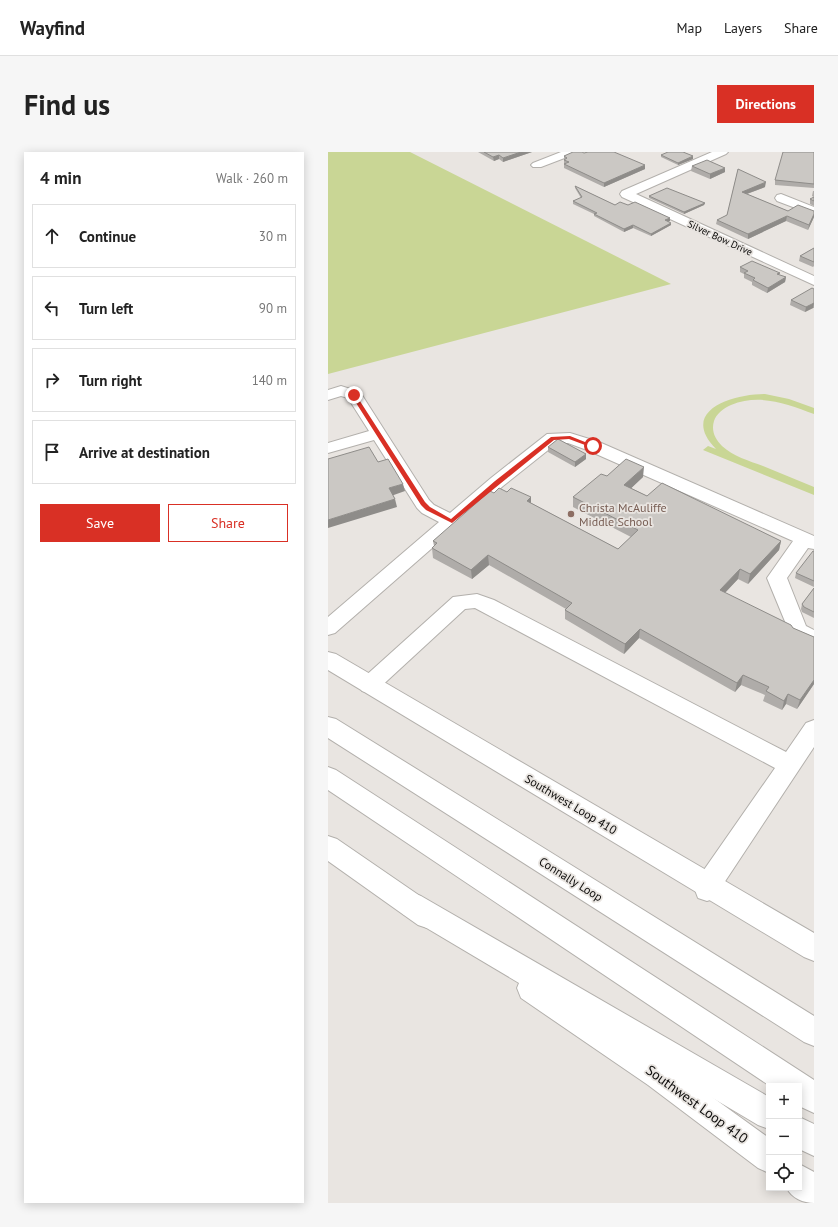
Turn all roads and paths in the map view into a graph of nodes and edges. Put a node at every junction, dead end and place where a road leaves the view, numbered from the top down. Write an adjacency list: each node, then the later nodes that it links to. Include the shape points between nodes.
1 (571, 152): 3 (street, via 549,161)
2 (722, 152): 6 (street, Silver Bow Drive, via 626,194)
3 (537, 160)
4 (781, 198): 5 (street)
5 (814, 211)
6 (814, 281)
7 (328, 395): 8 (street, via 341,391 354,395)
8 (378, 434): 9 (street); 10 (street, via 423,504)
9 (328, 448)
10 (452, 521): 11 (street, via 552,438 570,438); 12 (street)
11 (809, 541): 13 (street, via 777,578 798,631)
12 (328, 628)
13 (814, 639)
14 (328, 660): 15 (main road, Southwest Loop 410)
15 (369, 685): 18 (street, via 460,602 477,602); 21 (main road, Southwest Loop 410)
16 (328, 726): 24 (main road, Connally Loop)
17 (814, 729): 18 (street)
18 (790, 765): 21 (street)
19 (328, 777): 27 (main road)
20 (328, 847): 22 (main road, Southwest Loop 410)
21 (707, 888): 23 (main road, Southwest Loop 410)
22 (412, 906): 30 (main road); 33 (main road, Southwest Loop 410, via 658,1076)
23 (814, 948)
24 (736, 984): 25 (main road); 26 (main road, Connally Loop)
25 (814, 1022)
26 (814, 1032)
27 (791, 1083)
28 (802, 1090): 29 (main road)
29 (814, 1098)
30 (766, 1112)
31 (802, 1134): 32 (main road)
32 (814, 1141)
33 (766, 1155)
34 (802, 1182): 35 (main road)
35 (814, 1191)

